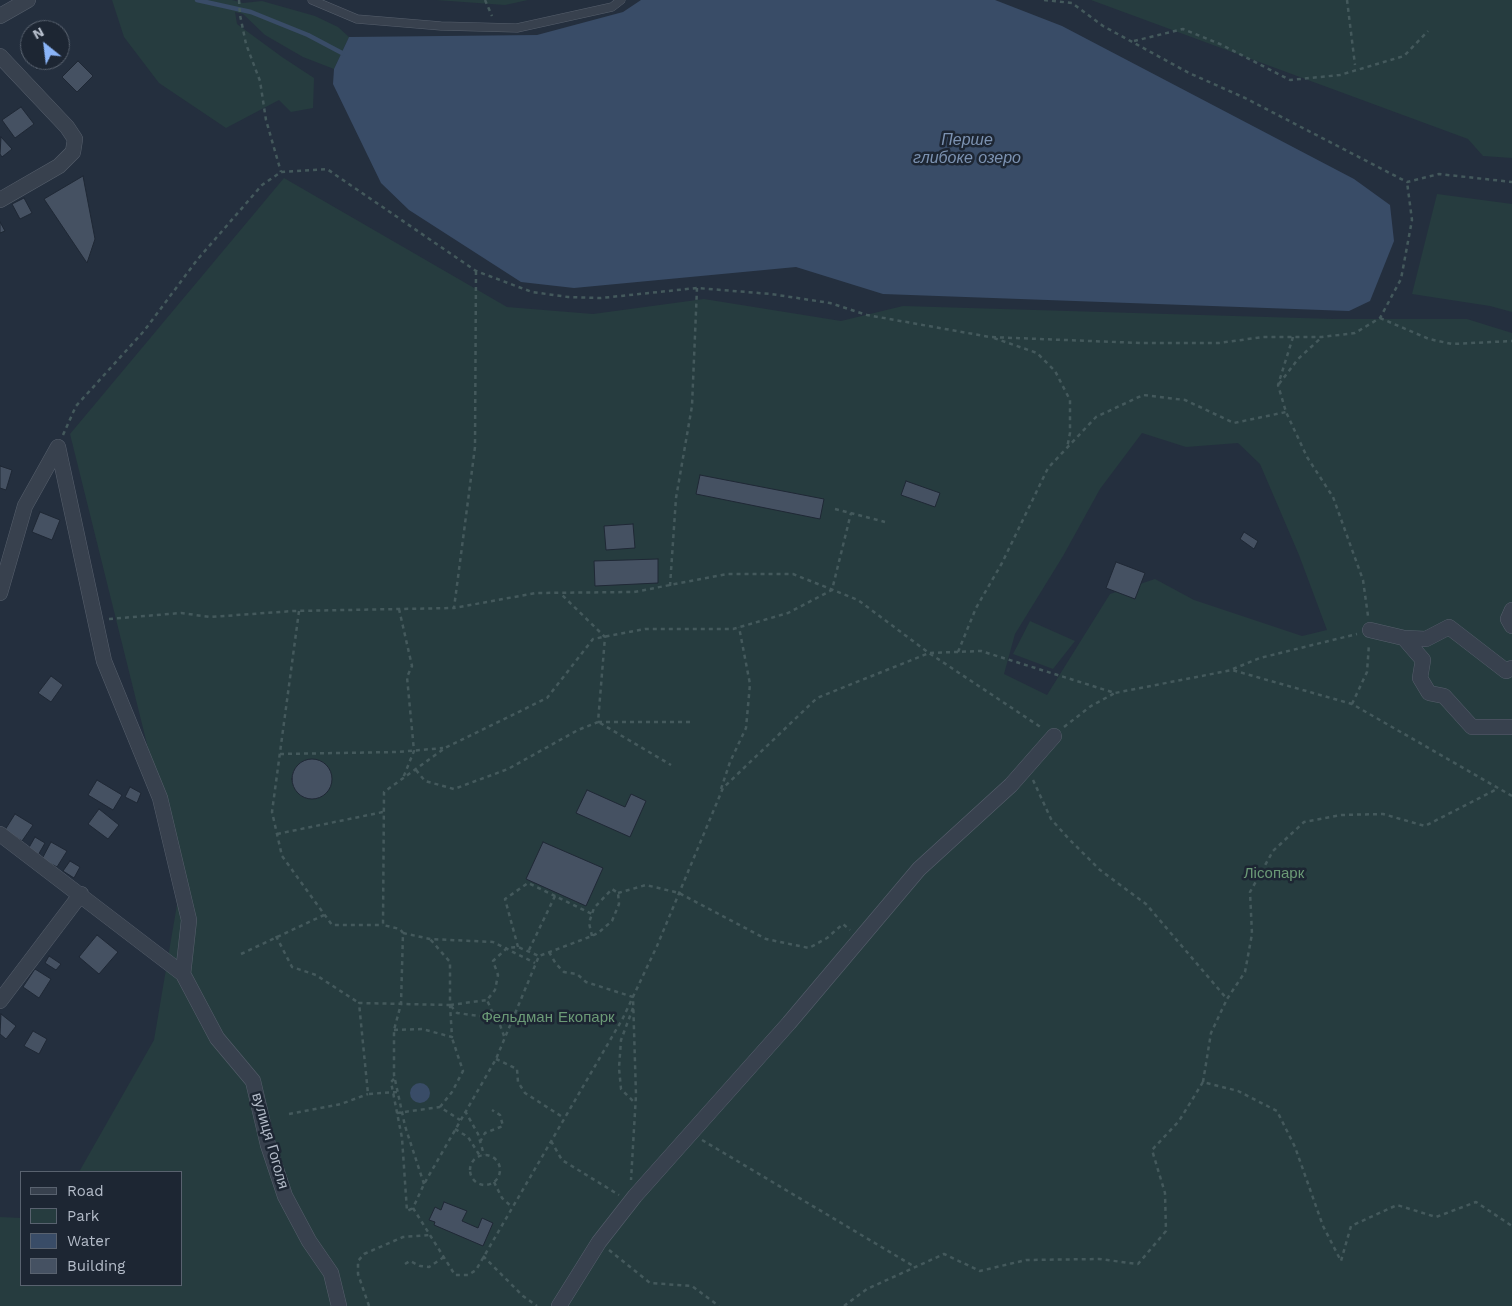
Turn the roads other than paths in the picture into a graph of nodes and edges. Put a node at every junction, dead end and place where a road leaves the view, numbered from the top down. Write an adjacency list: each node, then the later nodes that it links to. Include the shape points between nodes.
1 (28, 0): 4 (street)
2 (312, 0): 3 (lane, via 357,19 517,28 612,7)
3 (621, 0)
4 (0, 16)
5 (0, 56): 6 (street, via 75,139 73,152 59,166)
6 (0, 200)
7 (0, 593): 17 (street, via 25,506 58,448 104,661 160,798 189,920)
8 (1512, 610): 9 (street, via 1508,620)
9 (1512, 626)
10 (1370, 630): 11 (street)
11 (1404, 638): 12 (street, via 1426,638 1449,627 1506,671); 13 (street, via 1423,660 1420,678 1429,693 1444,696 1472,727)
12 (1512, 668)
13 (1512, 727)
14 (1054, 736): 20 (street, via 1011,785 919,869 631,1202 599,1242)
15 (0, 834): 16 (street, вулиця Гоголя)
16 (81, 894): 17 (street, вулиця Гоголя); 18 (street)
17 (183, 974): 19 (street, вулиця Гоголя, via 218,1038 253,1081 268,1145 285,1196 330,1273)
18 (0, 1001)
19 (338, 1306)
20 (559, 1306)

